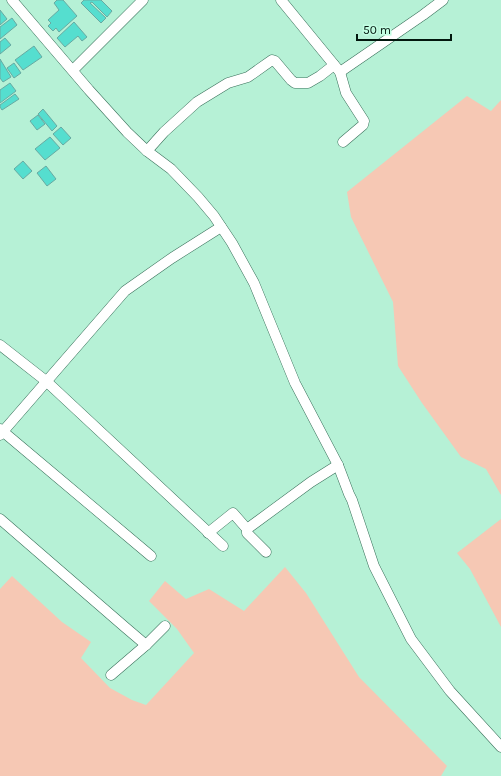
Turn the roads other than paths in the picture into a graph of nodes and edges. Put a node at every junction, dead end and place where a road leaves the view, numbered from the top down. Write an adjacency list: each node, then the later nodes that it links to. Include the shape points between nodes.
1 (12, 0): 6 (street)
2 (142, 0): 6 (street)
3 (281, 0): 5 (street)
4 (443, 0): 5 (street)
5 (337, 69): 7 (street, via 346,93 364,121 363,125); 8 (street, via 308,83 295,83 274,60 248,77 230,82 197,102 164,132)
6 (73, 70): 8 (street, via 127,132)
7 (343, 142)
8 (148, 151): 9 (street, via 173,171)
9 (221, 226): 11 (street, via 125,291); 13 (street, via 254,284 295,383)
10 (0, 345): 11 (street)
11 (46, 381): 12 (street); 16 (street)
12 (1, 432): 19 (street)
13 (338, 465): 15 (street); 23 (street, via 374,566 411,639 450,691)
14 (0, 519): 21 (street)
15 (247, 529): 16 (street, via 233,513); 18 (street, via 247,533)
16 (208, 533): 17 (street)
17 (223, 546)
18 (266, 552)
19 (151, 556)
20 (165, 626): 21 (street)
21 (146, 645): 22 (street)
22 (111, 675)
23 (501, 747)

